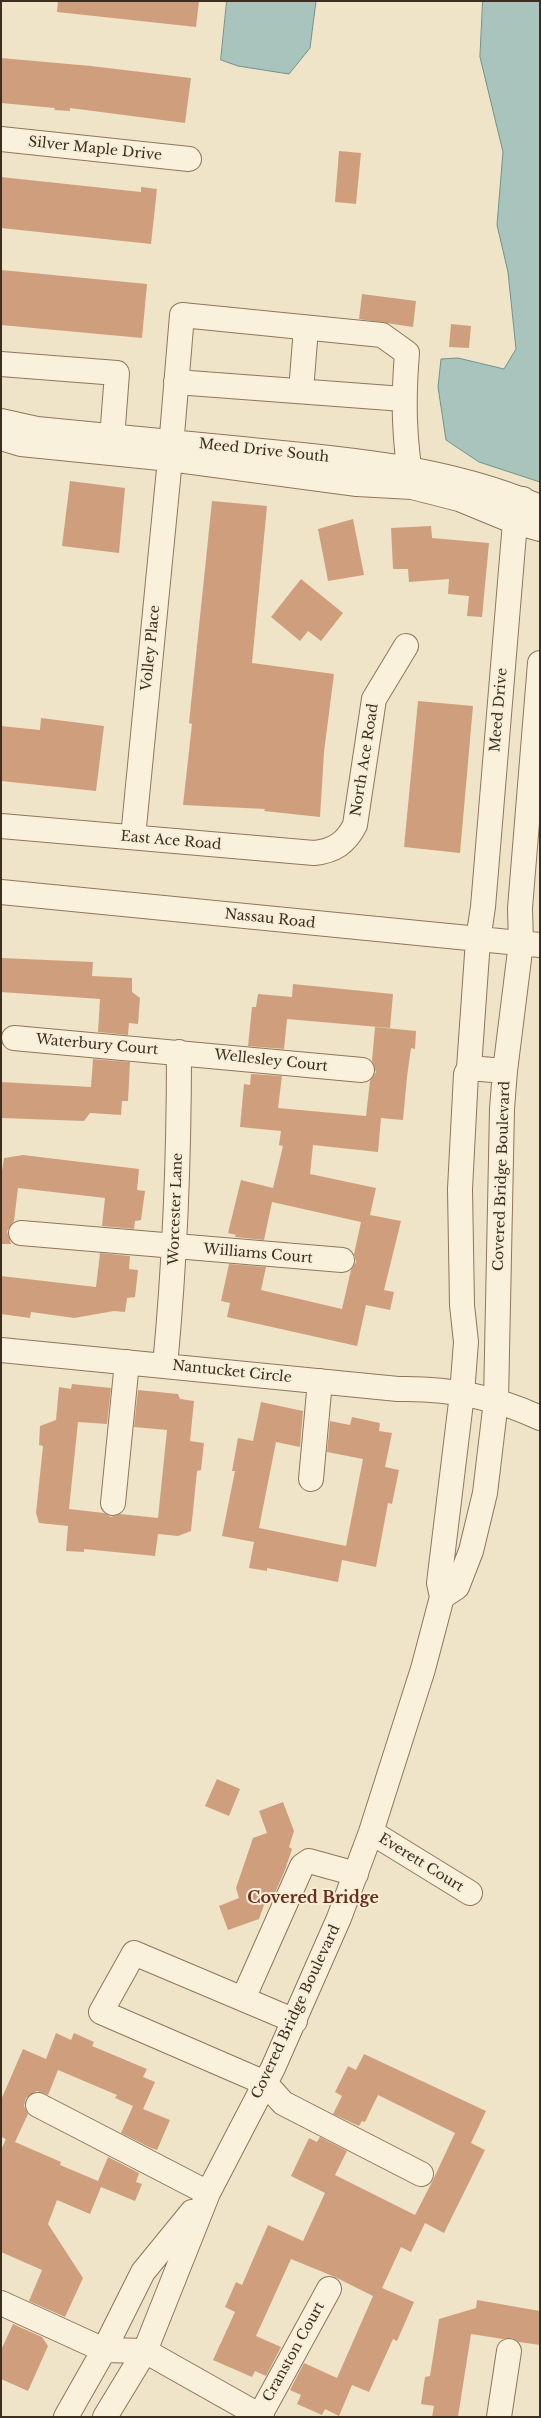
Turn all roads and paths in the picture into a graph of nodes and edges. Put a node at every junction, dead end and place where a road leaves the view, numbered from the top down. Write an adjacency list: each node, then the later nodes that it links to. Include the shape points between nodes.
1 (1, 139): 2 (street, Silver Maple Drive)
2 (189, 159)
3 (306, 328): 5 (street, Volley Place, via 182,315); 6 (street); 7 (street, via 382,335 407,353)
4 (1, 364): 10 (street, via 117,373)
5 (176, 382): 6 (street); 11 (street, Volley Place)
6 (301, 391): 7 (street)
7 (403, 399): 12 (street, via 404,444)
8 (1, 421): 10 (street, Meed Drive South)
9 (1, 438): 10 (street, Meed Drive South, via 21,444)
10 (112, 445): 11 (street, Meed Drive South)
11 (171, 451): 12 (street, Meed Drive South, via 357,484); 19 (street, Volley Place)
12 (410, 478): 13 (street, Meed Drive South, via 497,490); 14 (street, Meed Drive South)
13 (531, 503): 14 (street, Meed Drive)
14 (515, 522): 15 (street, Meed Drive South); 22 (street, Meed Drive)
15 (540, 530)
16 (406, 646): 20 (street, North Ace Road, via 374,699 355,825)
17 (540, 663): 23 (street, via 520,908)
18 (1, 826): 19 (street, East Ace Road)
19 (133, 837): 20 (street, East Ace Road, via 314,853)
20 (339, 846)
21 (1, 892): 22 (street, Nassau Road)
22 (478, 940): 23 (street, Nassau Road); 26 (street, Meed Drive)
23 (530, 944): 28 (street)
24 (14, 1038): 25 (street, Waterbury Court)
25 (179, 1052): 27 (street, Wellesley Court); 30 (street, Worcester Lane, via 179,1165)
26 (469, 1068): 28 (street, Covered Bridge Boulevard); 36 (street, Covered Bridge Boulevard, via 466,1074 460,1189 462,1305 466,1342)
27 (362, 1070)
28 (505, 1071): 37 (street, Covered Bridge Boulevard)
29 (21, 1233): 30 (street, Williams Court)
30 (174, 1247): 31 (street, Williams Court); 34 (street, Worcester Lane)
31 (342, 1260)
32 (1, 1350): 33 (street, Nantucket Circle)
33 (127, 1362): 34 (street, Nantucket Circle); 40 (street)
34 (165, 1366): 35 (street, Nantucket Circle)
35 (320, 1381): 36 (street, Nantucket Circle); 39 (street)
36 (462, 1394): 37 (street, Nantucket Circle); 41 (street, Covered Bridge Boulevard, via 439,1583)
37 (496, 1401): 38 (street, Nantucket Circle); 41 (street, Covered Bridge Boulevard, via 485,1493 470,1551 457,1587)
38 (540, 1418)
39 (310, 1479)
40 (113, 1503)
41 (442, 1597): 42 (street, Covered Bridge Boulevard, via 423,1669)
42 (371, 1832): 43 (street, Covered Bridge Boulevard); 44 (street, Everett Court)
43 (356, 1874): 45 (street, via 317,1862 309,1861 302,1866); 46 (street, Covered Bridge Boulevard)
44 (470, 1893)
45 (243, 1999): 46 (street); 47 (street, via 134,1953 101,2012)
46 (295, 2021): 47 (street, Covered Bridge Boulevard)
47 (265, 2083): 49 (street, via 283,2103); 50 (street, Covered Bridge Boulevard)
48 (38, 2105): 50 (street)
49 (421, 2174)
50 (208, 2193): 53 (street, Covered Bridge Boulevard, via 143,2272); 54 (street, Covered Bridge Boulevard)
51 (329, 2289): 56 (street, Cranston Court)
52 (1, 2303): 53 (street)
53 (104, 2350): 54 (street); 57 (street, Covered Bridge Boulevard)
54 (145, 2351): 56 (street); 58 (street, Covered Bridge Boulevard)
55 (510, 2351): 59 (street)
56 (260, 2416)
57 (66, 2417)
58 (105, 2417)
59 (499, 2417)

